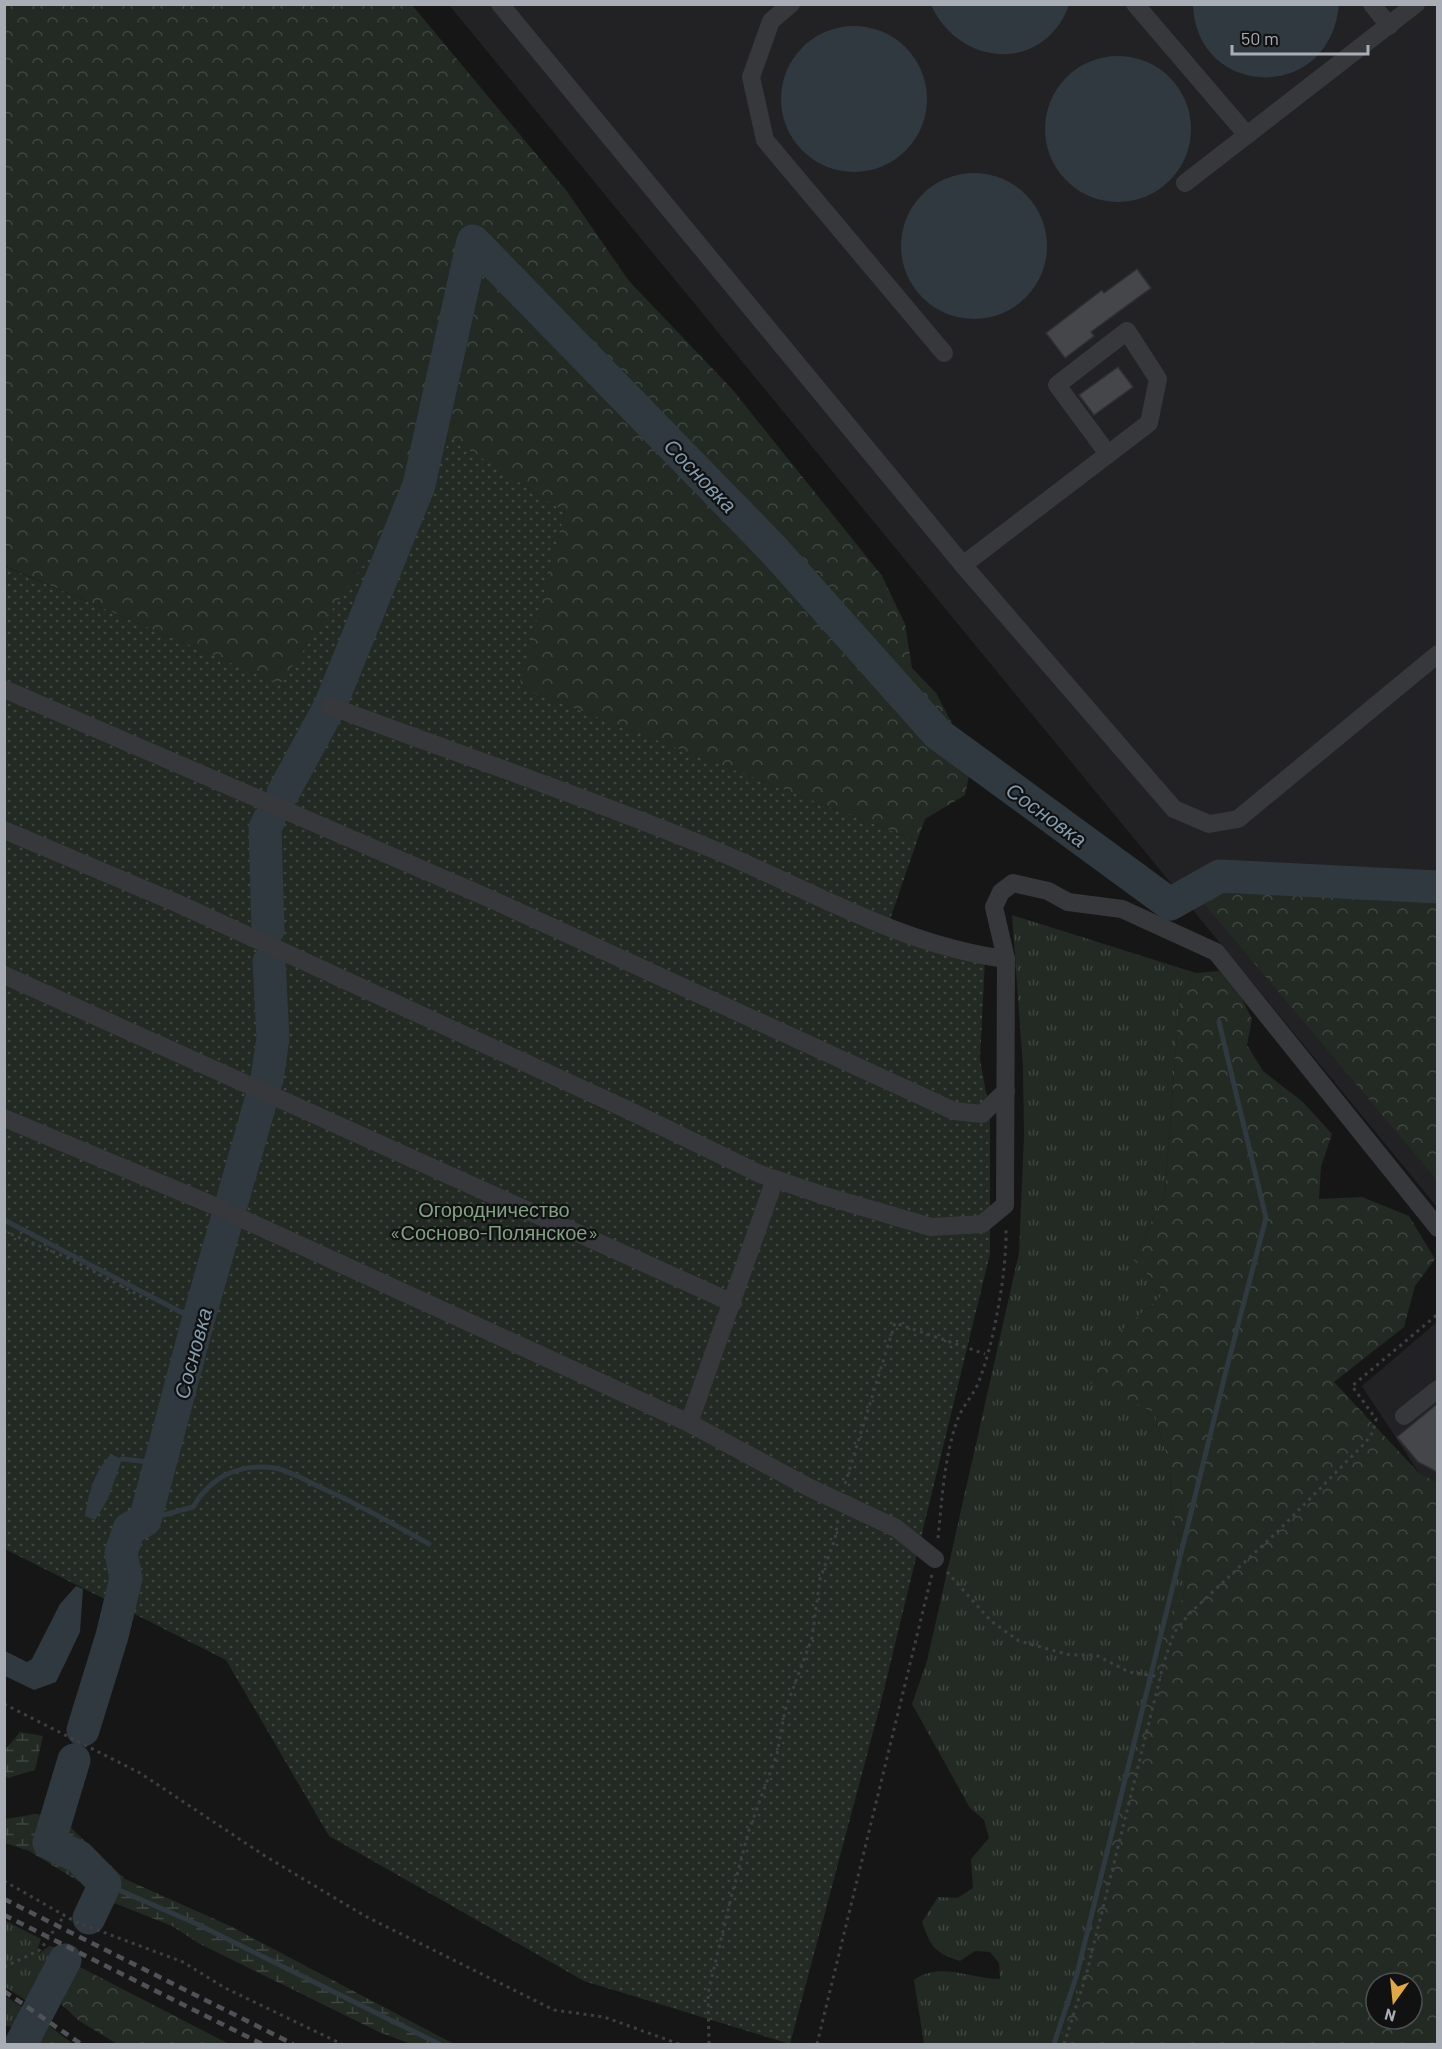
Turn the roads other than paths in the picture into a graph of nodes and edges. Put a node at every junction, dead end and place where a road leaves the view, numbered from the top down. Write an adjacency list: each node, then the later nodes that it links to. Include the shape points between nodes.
1 (500, 4): 11 (lane)
2 (791, 4): 9 (lane, via 771,21 751,77 765,140)
3 (1135, 4): 7 (lane)
4 (1372, 4): 6 (lane)
5 (1416, 4): 6 (lane)
6 (1389, 26): 7 (lane)
7 (1247, 135): 8 (lane)
8 (1185, 183)
9 (944, 353)
10 (1108, 454): 10 (lane, via 1149,423 1158,379 1127,332 1057,385); 11 (lane)
11 (963, 565): 12 (lane, via 1174,809 1209,824 1238,819)
12 (1437, 654)
13 (4, 689): 18 (lane, via 493,900 954,1111 982,1114)
14 (330, 706): 16 (lane, via 706,846 862,917 975,955)
15 (4, 830): 20 (lane, via 179,904)
16 (1006, 959): 18 (lane); 21 (lane, via 994,907 1001,892 1013,883 1048,891 1068,902 1122,909 1216,952)
17 (4, 975): 22 (lane)
18 (1006, 1090): 20 (lane, via 1005,1205 982,1224 931,1227)
19 (4, 1118): 25 (lane, via 228,1212)
20 (775, 1179): 22 (lane)
21 (1437, 1228)
22 (733, 1303): 25 (lane)
23 (1437, 1389): 24 (lane)
24 (1404, 1416)
25 (689, 1423): 26 (lane, via 896,1528)
26 (935, 1559)

